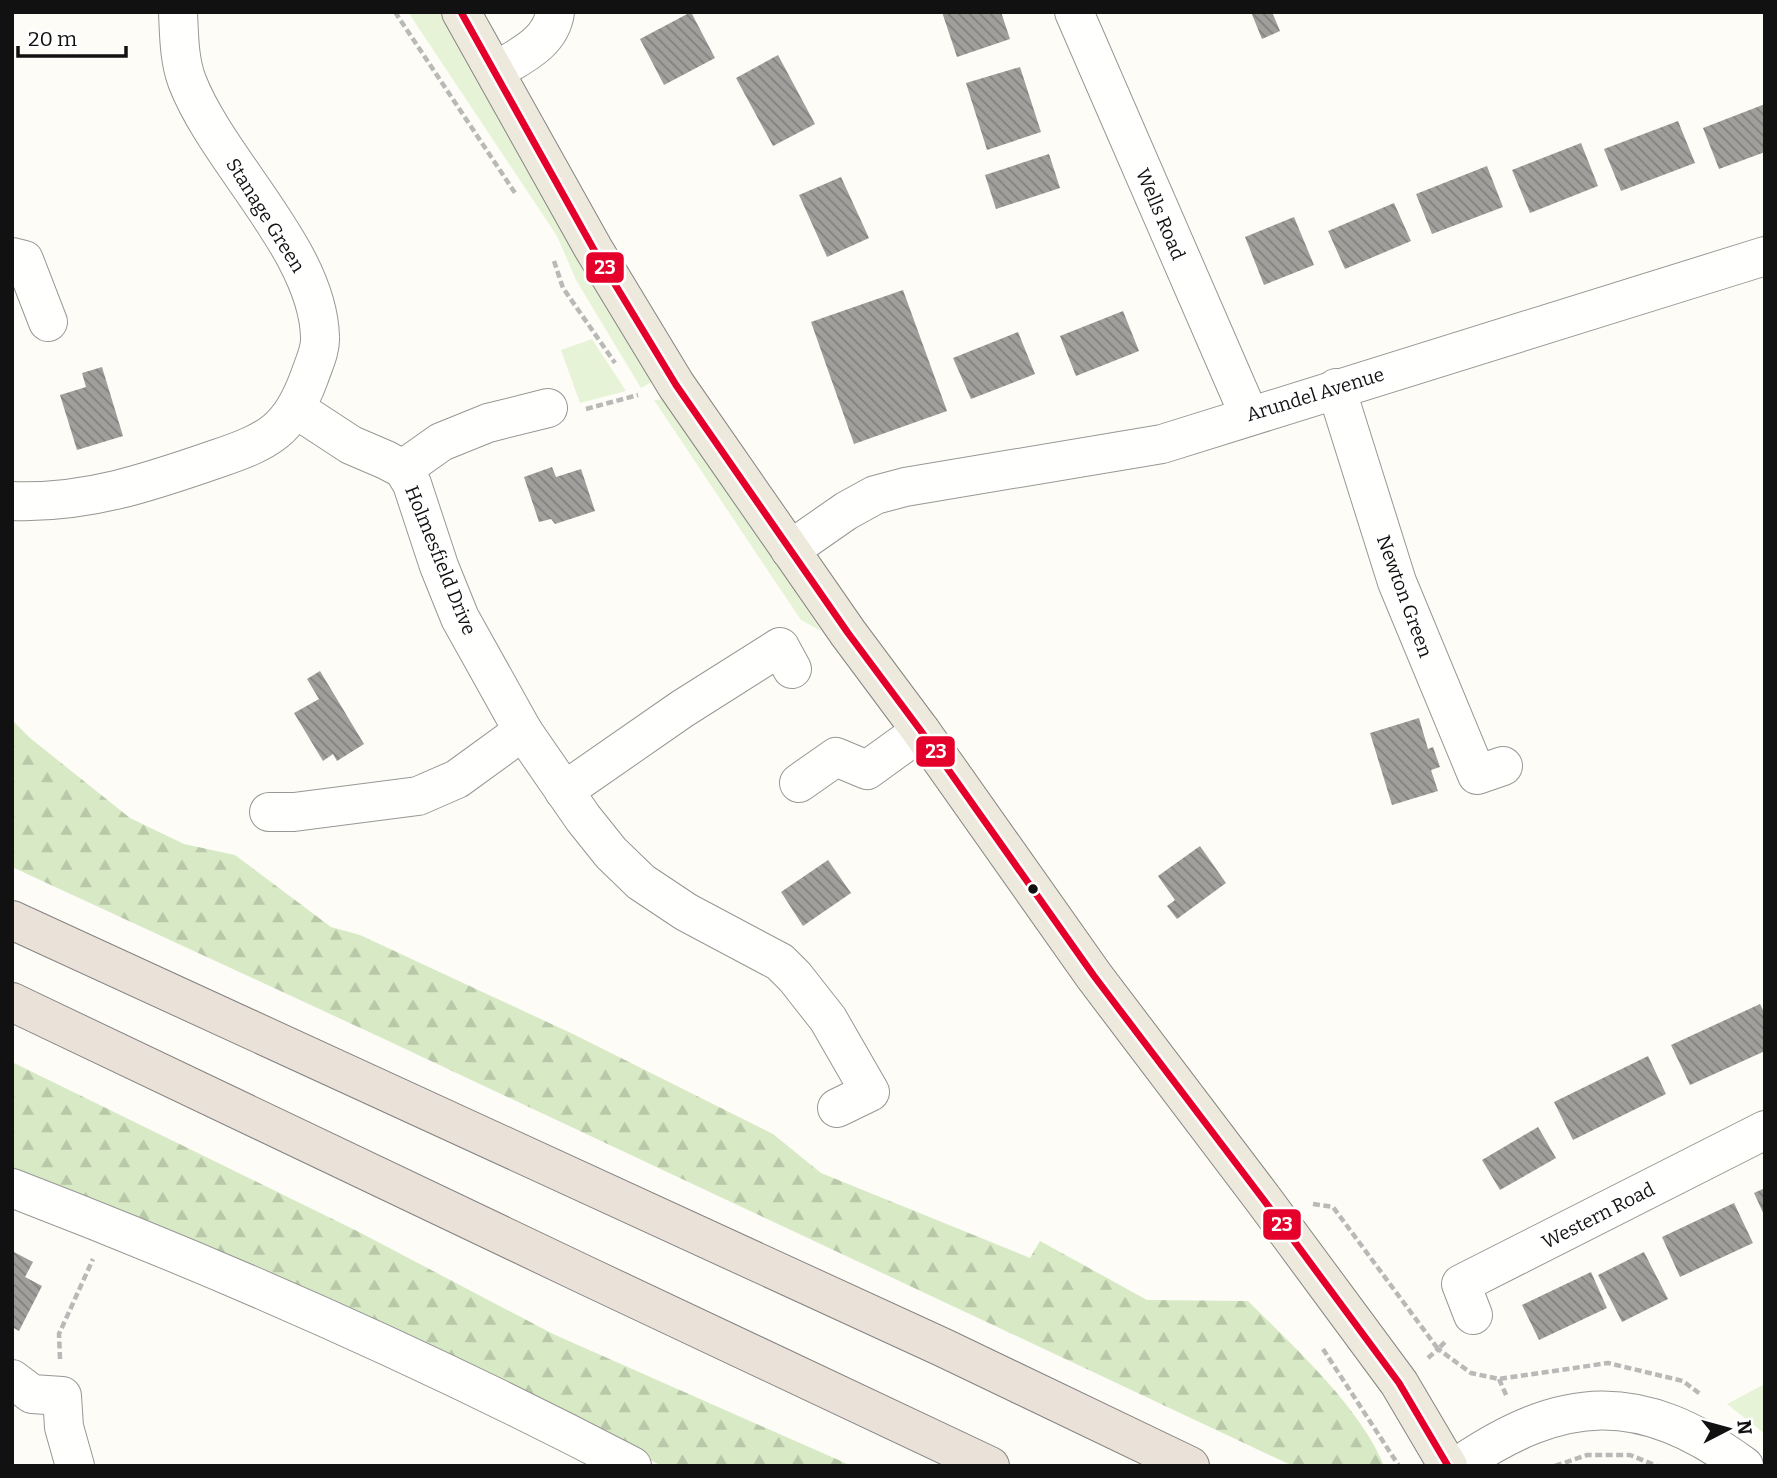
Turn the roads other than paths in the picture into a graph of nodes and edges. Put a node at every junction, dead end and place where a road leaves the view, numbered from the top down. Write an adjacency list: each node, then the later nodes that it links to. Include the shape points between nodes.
1 (178, 12): 11 (street, Stanage Green, via 186,79 200,109 291,251 314,299 321,340)
2 (461, 12): 5 (main road)
3 (555, 12): 5 (street, via 544,39)
4 (1074, 12): 12 (street, Wells Road)
5 (496, 71): 15 (main road, via 593,248 676,385)
6 (1765, 256): 9 (street, Arundel Avenue)
7 (12, 257): 8 (street, via 24,260)
8 (48, 322)
9 (1336, 388): 12 (street, Arundel Avenue); 19 (street, Newton Green, via 1396,582 1477,775)
10 (548, 408): 13 (street, via 441,442)
11 (296, 409): 13 (street, Holmesfield Drive, via 351,445); 14 (street, Stanage Green, via 269,436 249,447 154,480 97,496)
12 (1249, 415): 15 (street, Arundel Avenue, via 1162,444 875,495)
13 (403, 469): 17 (street, Holmesfield Drive, via 460,618)
14 (12, 501)
15 (790, 550): 18 (main road)
16 (792, 669): 21 (street, via 780,647)
17 (523, 731): 21 (street, Holmesfield Drive); 22 (street, via 457,779 418,796)
18 (921, 731): 20 (street, via 867,770 836,757); 34 (main road, via 1094,976 1399,1383)
19 (1503, 766)
20 (799, 783)
21 (564, 791): 25 (street, Holmesfield Drive, via 611,853 641,882 686,912 780,962 795,977 828,1019 870,1092)
22 (269, 813)
23 (12, 920): 33 (highway)
24 (12, 1002): 32 (highway)
25 (837, 1108)
26 (1765, 1130): 28 (street, Western Road, via 1461,1284)
27 (12, 1188): 31 (street, via 267,1291)
28 (1474, 1315)
29 (32, 1389): 30 (street, via 62,1396 64,1427)
30 (75, 1466)
31 (632, 1466)
32 (990, 1466)
33 (1190, 1466)
34 (1448, 1466)
35 (1458, 1466): 36 (street, via 1522,1429 1603,1409 1639,1412 1676,1424)
36 (1744, 1466)

